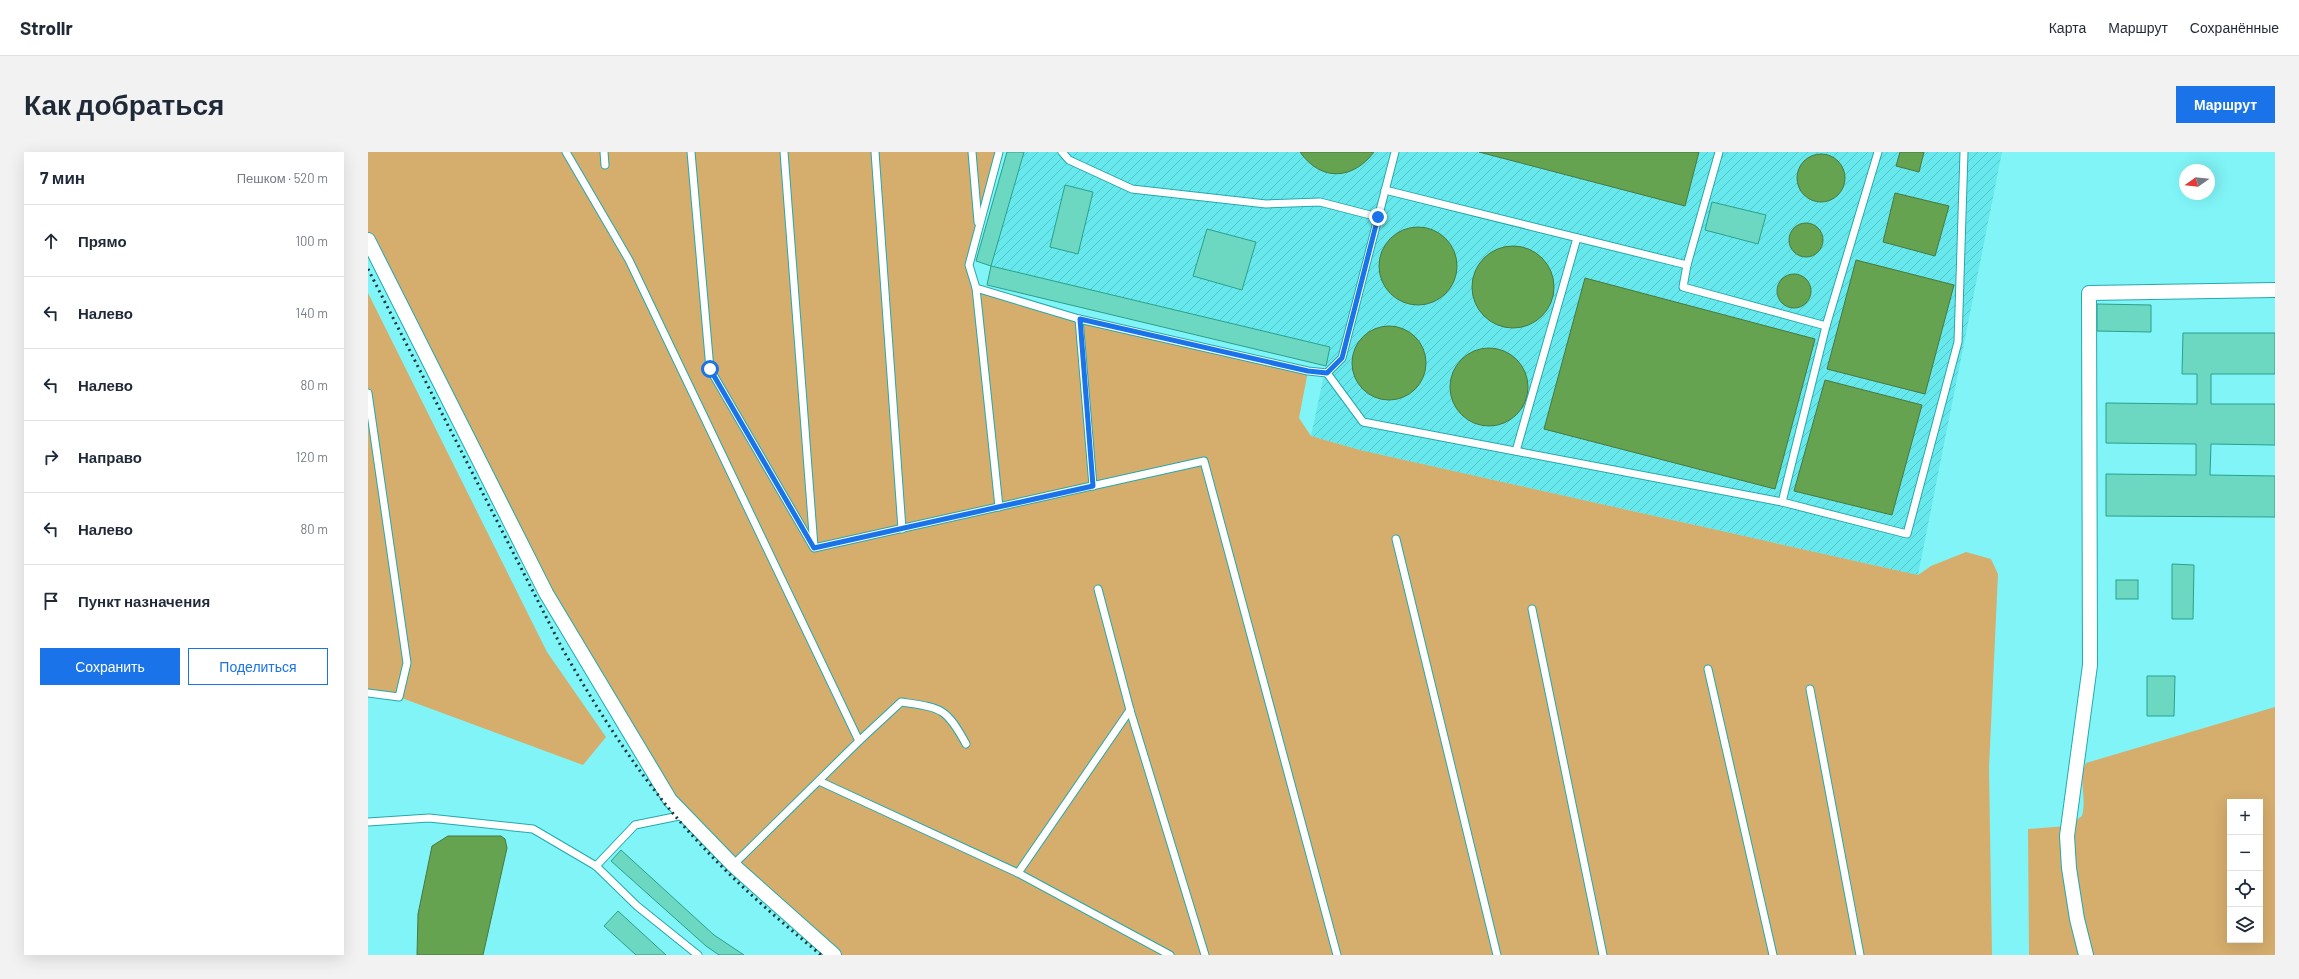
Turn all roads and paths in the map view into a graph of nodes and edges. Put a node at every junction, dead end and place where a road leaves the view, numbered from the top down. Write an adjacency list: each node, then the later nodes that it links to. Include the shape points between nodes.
1 (566, 152): 39 (lane, via 629,260)
2 (604, 152): 13 (lane)
3 (691, 152): 32 (lane, via 710,369)
4 (784, 152): 32 (lane)
5 (874, 152): 30 (lane)
6 (972, 152): 16 (lane)
7 (999, 152): 16 (lane)
8 (1062, 152): 15 (lane, via 1069,160 1132,189 1266,204 1320,202)
9 (1395, 152): 14 (lane)
10 (1719, 152): 19 (lane)
11 (1878, 152): 23 (lane)
12 (1964, 152): 28 (lane, via 1958,342 1907,534)
13 (605, 165)
14 (1385, 190): 15 (lane); 17 (lane)
15 (1378, 217): 24 (lane, via 1342,358)
16 (978, 226): 20 (lane, via 969,266)
17 (1577, 238): 19 (lane); 26 (lane)
18 (368, 240): 42 (street, via 546,593 670,800)
19 (1687, 265): 23 (lane, via 1683,287)
20 (976, 288): 22 (lane); 29 (lane)
21 (2275, 290): 56 (street, via 2089,293 2090,665 2067,836 2071,882)
22 (1080, 319): 24 (lane, via 1308,371); 27 (lane)
23 (1826, 326): 28 (lane)
24 (1327, 373): 26 (lane, via 1363,422)
25 (368, 393): 37 (lane, via 407,663 399,697)
26 (1516, 451): 28 (lane)
27 (1093, 486): 29 (lane); 51 (lane, via 1204,461)
28 (1782, 502)
29 (999, 507): 30 (lane)
30 (902, 528): 32 (lane)
31 (1396, 539): 52 (lane)
32 (814, 548)
33 (1098, 589): 38 (lane)
34 (1532, 609): 53 (lane)
35 (1708, 669): 54 (lane)
36 (1810, 689): 55 (lane)
37 (368, 693)
38 (1130, 710): 46 (lane); 50 (lane)
39 (859, 741): 40 (lane, via 901,702 935,707 953,720); 41 (lane)
40 (966, 744)
41 (819, 781): 45 (lane); 46 (lane)
42 (684, 815): 44 (lane, via 635,825); 45 (street)
43 (368, 822): 44 (lane, via 429,818 533,829)
44 (596, 866): 47 (lane, via 637,906)
45 (732, 866): 48 (street)
46 (1018, 873): 49 (lane)
47 (698, 955)
48 (834, 955)
49 (1170, 955)
50 (1205, 955)
51 (1337, 955)
52 (1497, 955)
53 (1604, 955)
54 (1773, 955)
55 (1860, 955)
56 (2086, 955)

